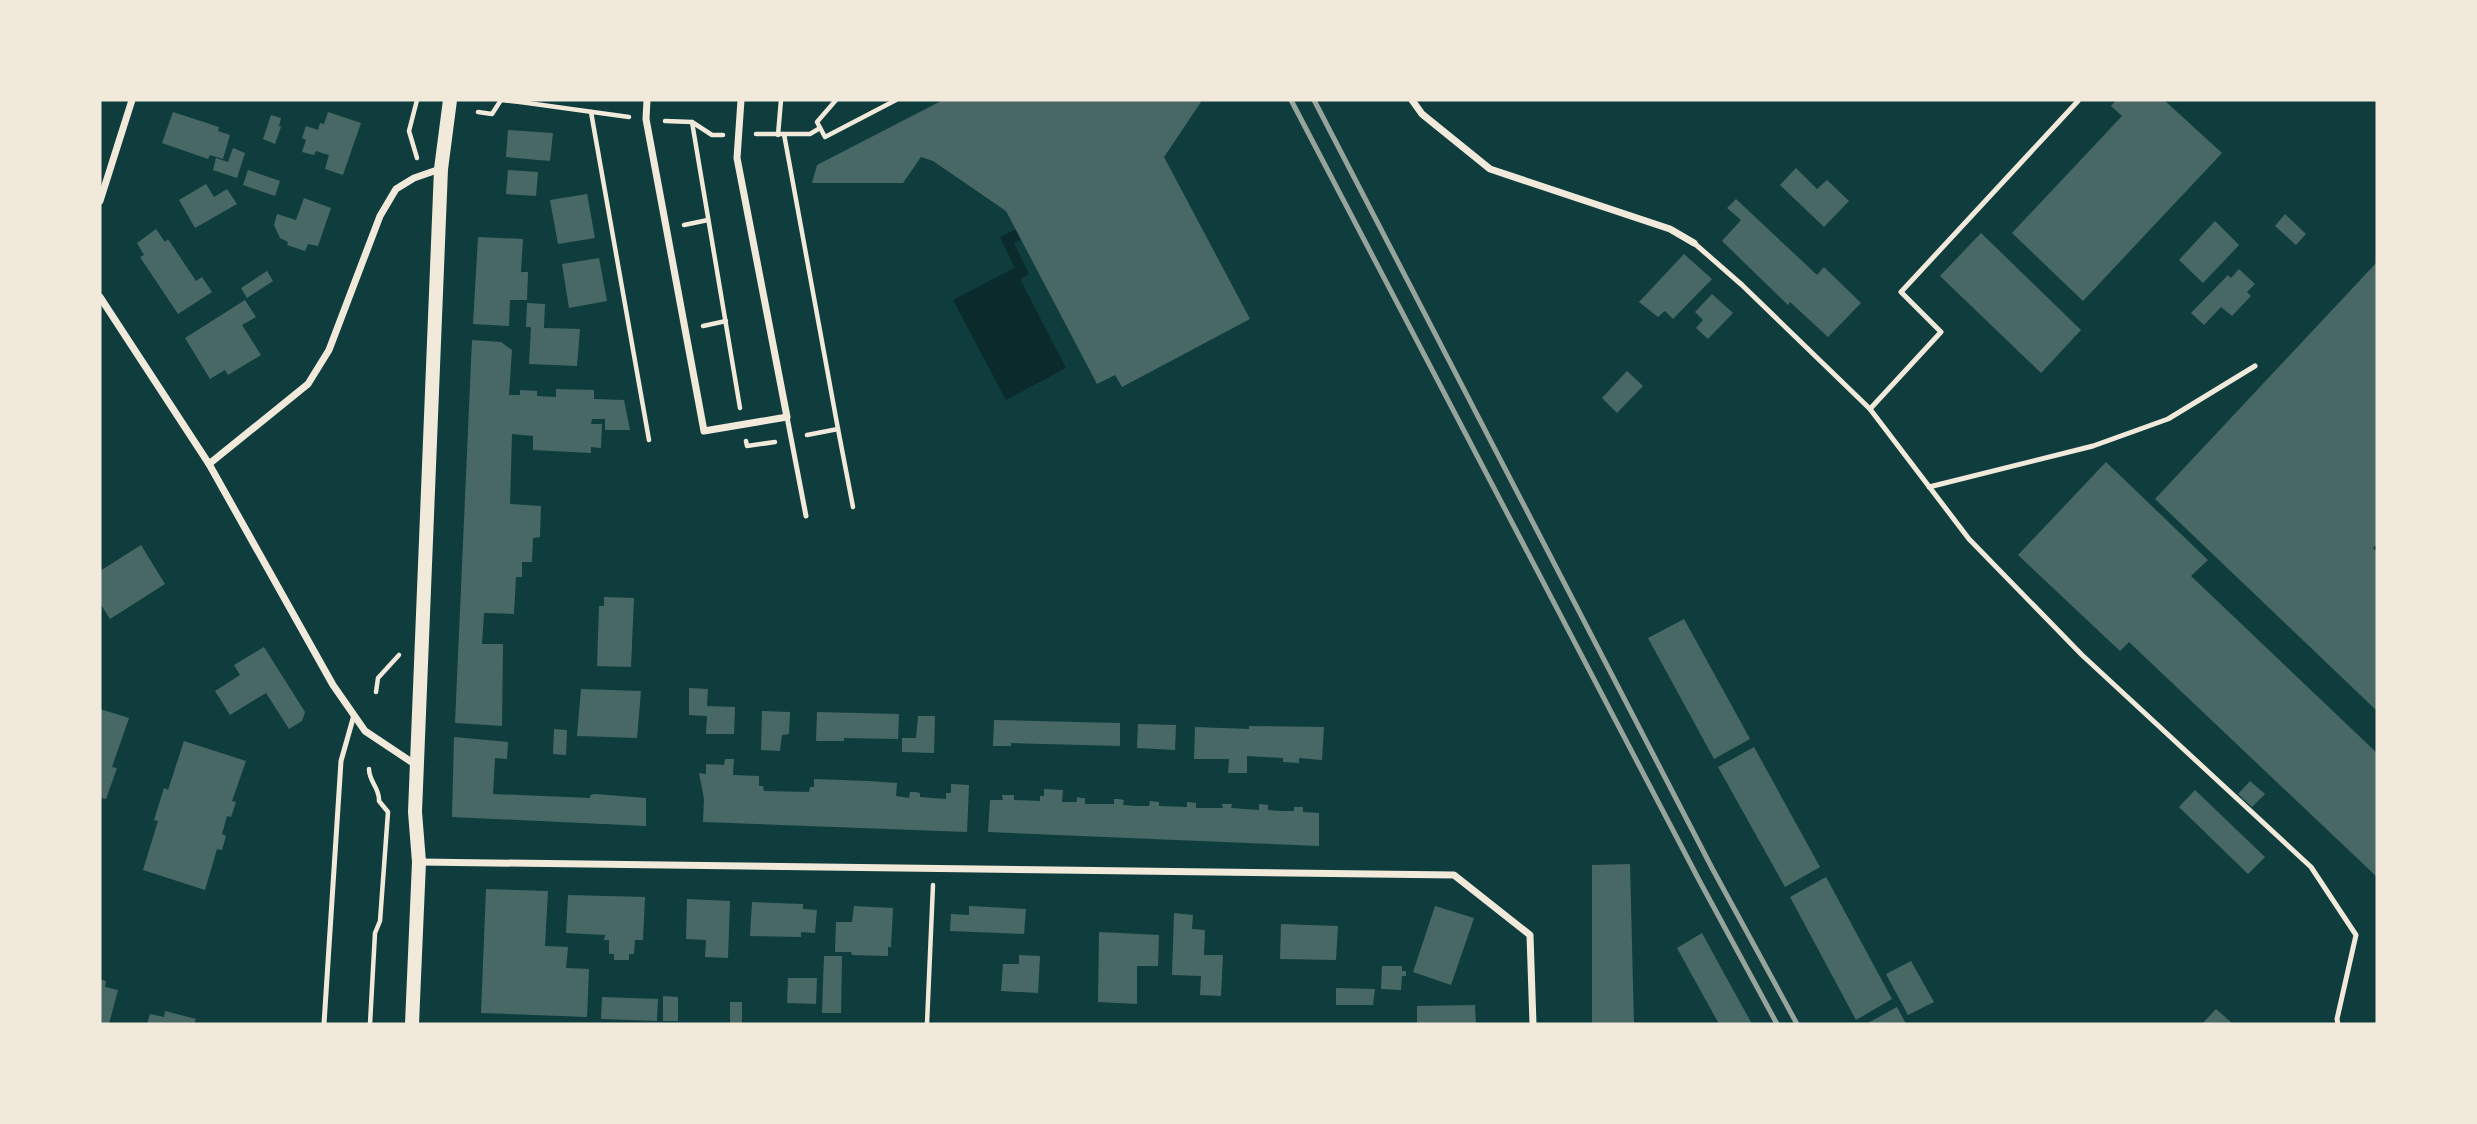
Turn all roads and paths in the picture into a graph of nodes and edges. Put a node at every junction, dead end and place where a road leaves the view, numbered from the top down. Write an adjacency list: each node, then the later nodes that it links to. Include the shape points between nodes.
1 (132, 100): 17 (street)
2 (417, 100): 15 (path, via 409,131)
3 (450, 100): 16 (main road)
4 (520, 100): 12 (path, via 501,100 492,114)
5 (647, 100): 22 (street, via 646,119 704,430)
6 (741, 100): 22 (street, via 737,158)
7 (781, 100): 14 (path, via 778,135 810,134)
8 (836, 100): 14 (path, via 817,122)
9 (897, 100): 14 (path, via 825,137)
10 (1412, 100): 18 (street, via 1422,114 1490,169 1670,229)
11 (2078, 101): 21 (lane, via 1901,292 1941,331)
12 (478, 112)
13 (591, 112): 24 (path)
14 (820, 128)
15 (417, 158)
16 (440, 169): 25 (street, via 396,189 380,216 329,349 308,384); 30 (main road)
17 (100, 201)
18 (1694, 243): 21 (lane)
19 (100, 297): 25 (street)
20 (2255, 366): 26 (lane, via 2168,419 2093,446)
21 (1870, 409): 26 (lane)
22 (787, 417): 28 (lane)
23 (838, 429): 27 (path)
24 (649, 440)
25 (209, 464): 29 (street, via 333,685)
26 (1929, 487): 39 (lane, via 1969,540 2082,655 2311,867 2356,935)
27 (853, 507)
28 (806, 516)
29 (354, 714): 30 (street, via 365,731); 34 (lane, via 341,761)
30 (417, 766): 32 (main road)
31 (369, 769): 35 (path, via 380,793 379,802 388,812)
32 (419, 862): 33 (street); 36 (main road)
33 (934, 870): 37 (path); 38 (street, via 1454,875 1530,935)
34 (324, 1024)
35 (370, 1024)
36 (412, 1024)
37 (927, 1024)
38 (1533, 1024)
39 (2337, 1024)

